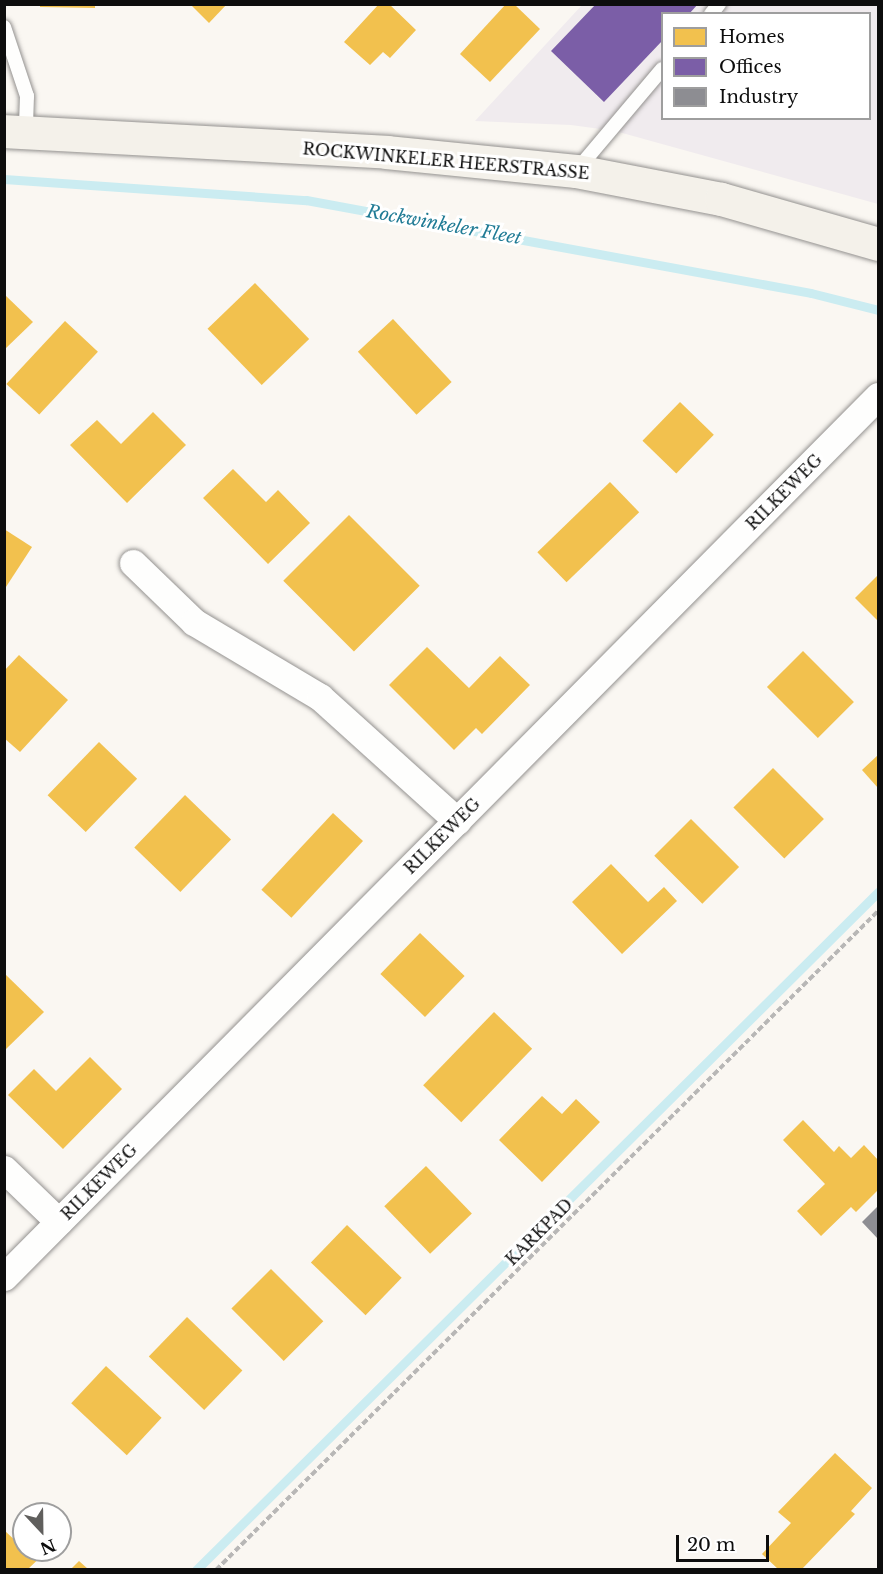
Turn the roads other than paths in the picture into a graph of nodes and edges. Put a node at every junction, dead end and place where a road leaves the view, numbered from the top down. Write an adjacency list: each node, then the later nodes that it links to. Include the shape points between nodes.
1 (4, 27): 3 (lane, via 27,96)
2 (661, 71): 4 (lane)
3 (15, 132): 4 (main road, ROCKWINKELER HEERSTRASSE, via 386,152)
4 (576, 171): 5 (main road, ROCKWINKELER HEERSTRASSE, via 721,199)
5 (879, 244)
6 (879, 396): 8 (street, RILKEWEG)
7 (133, 563): 8 (street, via 194,622 320,697)
8 (457, 821): 10 (street, RILKEWEG)
9 (4, 1168): 10 (street)
10 (59, 1222): 11 (street, RILKEWEG)
11 (4, 1277)

